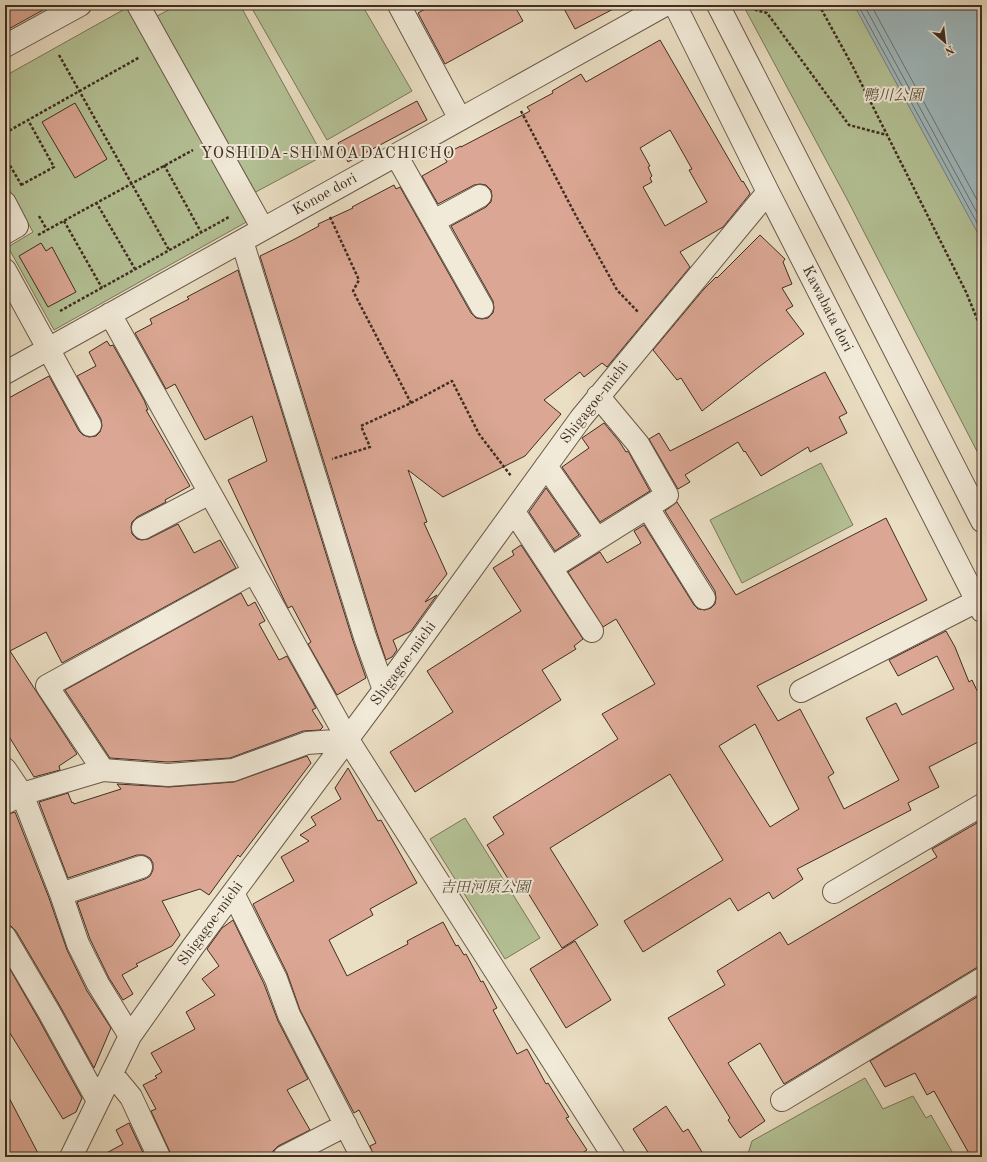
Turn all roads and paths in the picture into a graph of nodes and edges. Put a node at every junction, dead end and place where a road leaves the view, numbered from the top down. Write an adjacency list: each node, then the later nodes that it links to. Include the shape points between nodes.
1 (80, 5): 9 (street)
2 (138, 5): 31 (street)
3 (399, 5): 14 (street)
4 (665, 5): 13 (street, Konoe dori)
5 (675, 5): 23 (street, Kawabata dori)
6 (718, 5): 55 (street)
7 (819, 5): 17 (path)
8 (741, 6): 17 (path, via 767,13 849,125)
9 (5, 46)
10 (146, 54): 12 (path)
11 (59, 55): 12 (path)
12 (79, 91): 15 (path); 21 (path)
13 (511, 91): 14 (street, Konoe dori); 43 (path, via 617,290)
14 (460, 119): 18 (street, Konoe dori)
15 (28, 120): 16 (path); 22 (path, via 54,167)
16 (5, 133)
17 (887, 135): 44 (path, via 966,292)
18 (396, 155): 25 (street, Konoe dori); 30 (street)
19 (198, 156): 20 (path, via 194,149)
20 (164, 165): 21 (path); 32 (path)
21 (131, 184): 26 (path); 36 (path)
22 (21, 185)
23 (768, 192): 43 (street, Shigagoe-michi); 61 (street, Kawabata dori)
24 (480, 196): 30 (street)
25 (320, 197): 31 (street, Konoe dori); 48 (path, via 360,280 353,291)
26 (96, 202): 29 (path); 37 (path)
27 (5, 203): 33 (street, via 18,226)
28 (231, 215): 32 (path)
29 (64, 221): 34 (path); 39 (path)
30 (434, 221): 40 (street)
31 (263, 229): 35 (street, Konoe dori)
32 (201, 232): 36 (path)
33 (5, 233)
34 (35, 236)
35 (242, 241): 42 (street, Konoe dori); 50 (street)
36 (169, 250): 37 (path)
37 (135, 269): 39 (path)
38 (5, 270): 45 (street)
39 (102, 288): 41 (path)
40 (482, 307)
41 (60, 311)
42 (110, 314): 45 (street, Konoe dori); 52 (street)
43 (653, 330): 47 (street, Shigagoe-michi)
44 (982, 331)
45 (49, 348): 46 (street, Konoe dori); 49 (street)
46 (5, 373)
47 (598, 396): 51 (street, Shigagoe-michi); 54 (street, via 638,444 667,495)
48 (411, 403): 50 (path, via 361,426 370,447); 53 (path, via 452,381)
49 (90, 425)
50 (311, 466): 63 (street)
51 (546, 466): 53 (street, Shigagoe-michi); 57 (street)
52 (210, 493): 56 (street); 59 (street)
53 (520, 504): 58 (street); 63 (street, Shigagoe-michi)
54 (648, 508): 57 (street); 60 (street)
55 (982, 521)
56 (143, 528)
57 (597, 539): 58 (street)
58 (551, 568): 62 (street)
59 (254, 572): 65 (street); 67 (street, via 47,686)
60 (704, 598)
61 (979, 606): 64 (street)
62 (592, 631)
63 (384, 690): 65 (street, Shigagoe-michi)
64 (801, 691)
65 (348, 740): 67 (street, via 307,743 232,770 168,775); 72 (street, Shigagoe-michi); 85 (street)
66 (5, 769): 68 (street)
67 (103, 770): 68 (street)
68 (14, 798): 73 (street)
69 (982, 805): 71 (street)
70 (141, 868): 73 (street)
71 (834, 892)
72 (233, 893): 76 (street, Shigagoe-michi); 80 (street, via 276,979 290,1015)
73 (61, 894): 76 (street, via 78,944 98,984)
74 (5, 937): 79 (street, via 50,1012)
75 (982, 979): 78 (street)
76 (130, 1036): 77 (street, Shigagoe-michi)
77 (112, 1074): 79 (street, Shigagoe-michi); 82 (street, via 131,1097)
78 (782, 1100)
79 (98, 1102): 81 (street, Shigagoe-michi)
80 (346, 1125): 83 (street); 84 (street)
81 (71, 1157)
82 (159, 1157)
83 (284, 1157)
84 (362, 1157)
85 (614, 1157)

